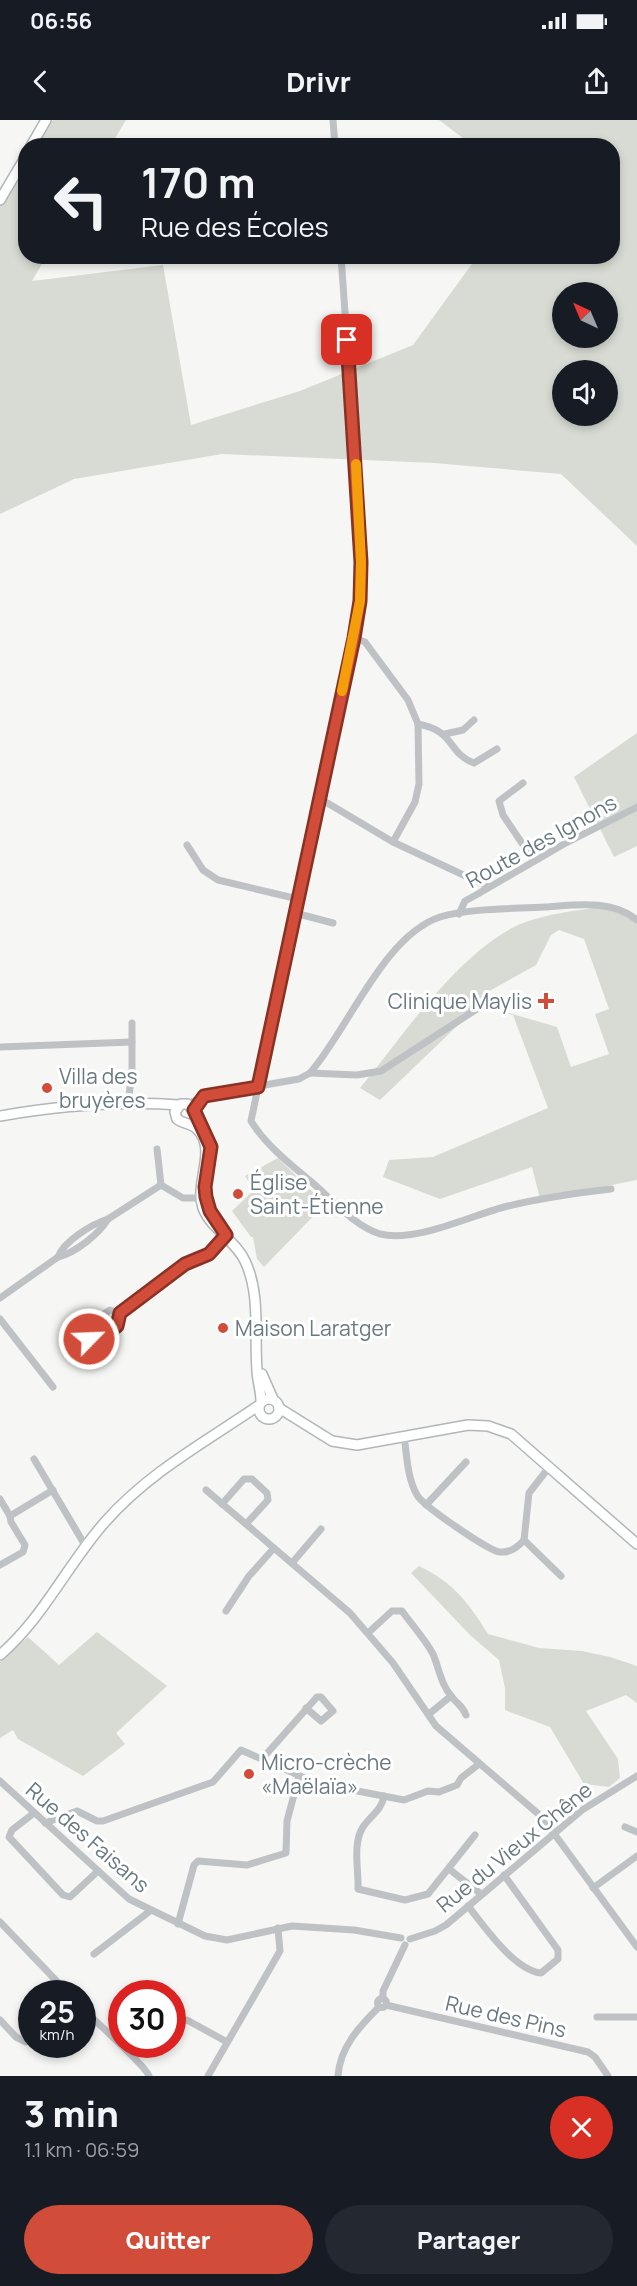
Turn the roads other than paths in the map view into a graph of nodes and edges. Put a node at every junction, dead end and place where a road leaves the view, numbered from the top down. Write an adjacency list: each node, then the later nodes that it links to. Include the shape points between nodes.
1 (46, 120): 3 (street)
2 (333, 120): 4 (street)
3 (36, 138)
4 (334, 138)
5 (18, 170): 6 (street)
6 (0, 200)
7 (342, 264): 8 (street, via 361,562)
8 (354, 638): 10 (street, via 365,642 408,700); 14 (street)
9 (474, 720): 11 (street, via 463,730)
10 (418, 724): 11 (street, via 433,726); 16 (street, via 419,784 415,802)
11 (445, 734): 12 (street, via 465,760 474,763)
12 (497, 749)
13 (523, 783): 18 (street, via 499,801 503,815)
14 (319, 798): 16 (street); 20 (street)
15 (637, 807): 18 (street, Route des Ignons)
16 (393, 842): 19 (street)
17 (187, 845): 20 (street, via 203,870 218,880)
18 (534, 861): 19 (street, Route des Ignons)
19 (489, 887): 22 (street, Route des Ignons, via 465,902)
20 (298, 899): 21 (street)
21 (295, 913): 24 (street); 30 (street)
22 (459, 914): 23 (street, via 604,906 620,909); 29 (street, Route des Ignons, via 432,920 409,938 370,983)
23 (637, 920)
24 (333, 923)
25 (494, 1000): 29 (street, via 381,1071 357,1075)
26 (132, 1023): 27 (street)
27 (132, 1042): 28 (street); 31 (street)
28 (0, 1047)
29 (310, 1073): 30 (street)
30 (258, 1087): 32 (street, via 200,1098); 37 (street, via 251,1121 257,1132 356,1220 378,1233 402,1236 506,1206)
31 (128, 1104): 32 (street, via 152,1103); 33 (street)
32 (186, 1110): 34 (street); 34 (street, via 179,1121); 38 (street, via 208,1137 211,1147)
33 (0, 1116)
34 (187, 1123): 38 (street, via 198,1131 206,1147)
35 (157, 1149): 36 (street)
36 (161, 1185): 38 (street, via 183,1198); 40 (street, via 98,1222)
37 (611, 1189)
38 (203, 1198): 39 (street)
39 (223, 1233): 41 (street, via 209,1254 185,1264); 43 (street, via 241,1253 252,1281)
40 (0, 1299)
41 (120, 1313): 41 (street, via 117,1326 97,1340 87,1337 87,1325 106,1311)
42 (0, 1318): 44 (street)
43 (256, 1358): 45 (street); 46 (street)
44 (53, 1387)
45 (273, 1399): 46 (street); 47 (street)
46 (260, 1403): 48 (street); 49 (street)
47 (277, 1412): 48 (street, via 270,1419); 50 (street, via 332,1441 357,1445)
48 (261, 1416): 49 (street)
49 (233, 1423): 64 (street, via 144,1484 104,1523)
50 (404, 1436): 53 (street, via 468,1425 488,1426 512,1434); 58 (street, via 408,1470)
51 (34, 1459): 54 (street)
52 (466, 1462): 58 (street)
53 (550, 1466): 62 (street, via 529,1493); 63 (street)
54 (53, 1490): 59 (street); 64 (street)
55 (206, 1490): 57 (street)
56 (0, 1499): 59 (street)
57 (222, 1504): 60 (street); 60 (street, via 244,1479 252,1479 267,1493 268,1500)
58 (426, 1505): 62 (street, via 497,1552 510,1551)
59 (10, 1516): 67 (street, via 25,1545 23,1552)
60 (246, 1524): 65 (street)
61 (321, 1529): 66 (street)
62 (524, 1540): 68 (street)
63 (637, 1544)
64 (86, 1547): 71 (street, via 44,1608)
65 (274, 1548): 66 (street); 69 (street)
66 (292, 1563): 70 (street)
67 (0, 1565)
68 (561, 1576)
69 (226, 1611)
70 (368, 1633): 72 (street, via 392,1611 402,1611 434,1656); 74 (street)
71 (0, 1655)
72 (451, 1696): 74 (street); 75 (street, via 462,1704)
73 (306, 1708): 76 (street)
74 (429, 1714): 77 (street, via 436,1726)
75 (466, 1715)
76 (262, 1759): 78 (street); 85 (street, via 241,1750 213,1782 103,1821 77,1811)
77 (479, 1764): 83 (street, via 457,1785 440,1792 428,1791 404,1800); 88 (street, via 542,1817)
78 (299, 1776): 81 (street); 99 (street, via 288,1821 286,1853 248,1865 198,1861)
79 (637, 1776): 88 (street, Rue du Vieux Chêne, via 582,1810)
80 (0, 1781): 84 (street, Rue des Faisans)
81 (323, 1786)
82 (347, 1789): 83 (street)
83 (384, 1796): 91 (street, via 382,1805 361,1833 358,1889 405,1900 428,1894)
84 (34, 1813): 85 (street, Rue des Faisans); 92 (street, via 12,1830 10,1840 63,1895 74,1895)
85 (45, 1823): 92 (street, Rue des Faisans)
86 (625, 1827): 87 (street)
87 (637, 1832)
88 (554, 1833): 93 (street, Rue du Vieux Chêne); 94 (street)
89 (475, 1835): 91 (street)
90 (637, 1856): 94 (street)
91 (449, 1869): 95 (street)
92 (98, 1871): 97 (street, Rue des Faisans, via 129,1899)
93 (504, 1875): 95 (street, Rue du Vieux Chêne); 96 (street, via 558,1950 558,1959 541,1973 531,1972 506,1951)
94 (593, 1888): 102 (street)
95 (481, 1894): 96 (street, Rue du Vieux Chêne)
96 (468, 1906): 101 (street, Rue du Vieux Chêne, via 435,1931)
97 (150, 1911): 99 (street, Rue des Faisans); 103 (street)
98 (0, 1922): 104 (street)
99 (178, 1924): 100 (street, Rue des Faisans, via 227,1940)
100 (278, 1928): 101 (street, Rue des Faisans, via 354,1930); 112 (street, via 280,1951)
101 (405, 1941): 105 (street, via 384,1990)
102 (637, 1947)
103 (94, 1954)
104 (56, 1980)
105 (383, 2004): 115 (street, via 347,2044); 116 (street, Rue des Pins, via 588,2052)
106 (597, 2017): 107 (street)
107 (637, 2017)
108 (0, 2020): 111 (street)
109 (186, 2020): 112 (street)
110 (96, 2022): 113 (street, via 143,2064)
111 (18, 2038)
112 (227, 2042): 114 (street)
113 (149, 2076)
114 (208, 2076)
115 (338, 2076)
116 (608, 2076)

